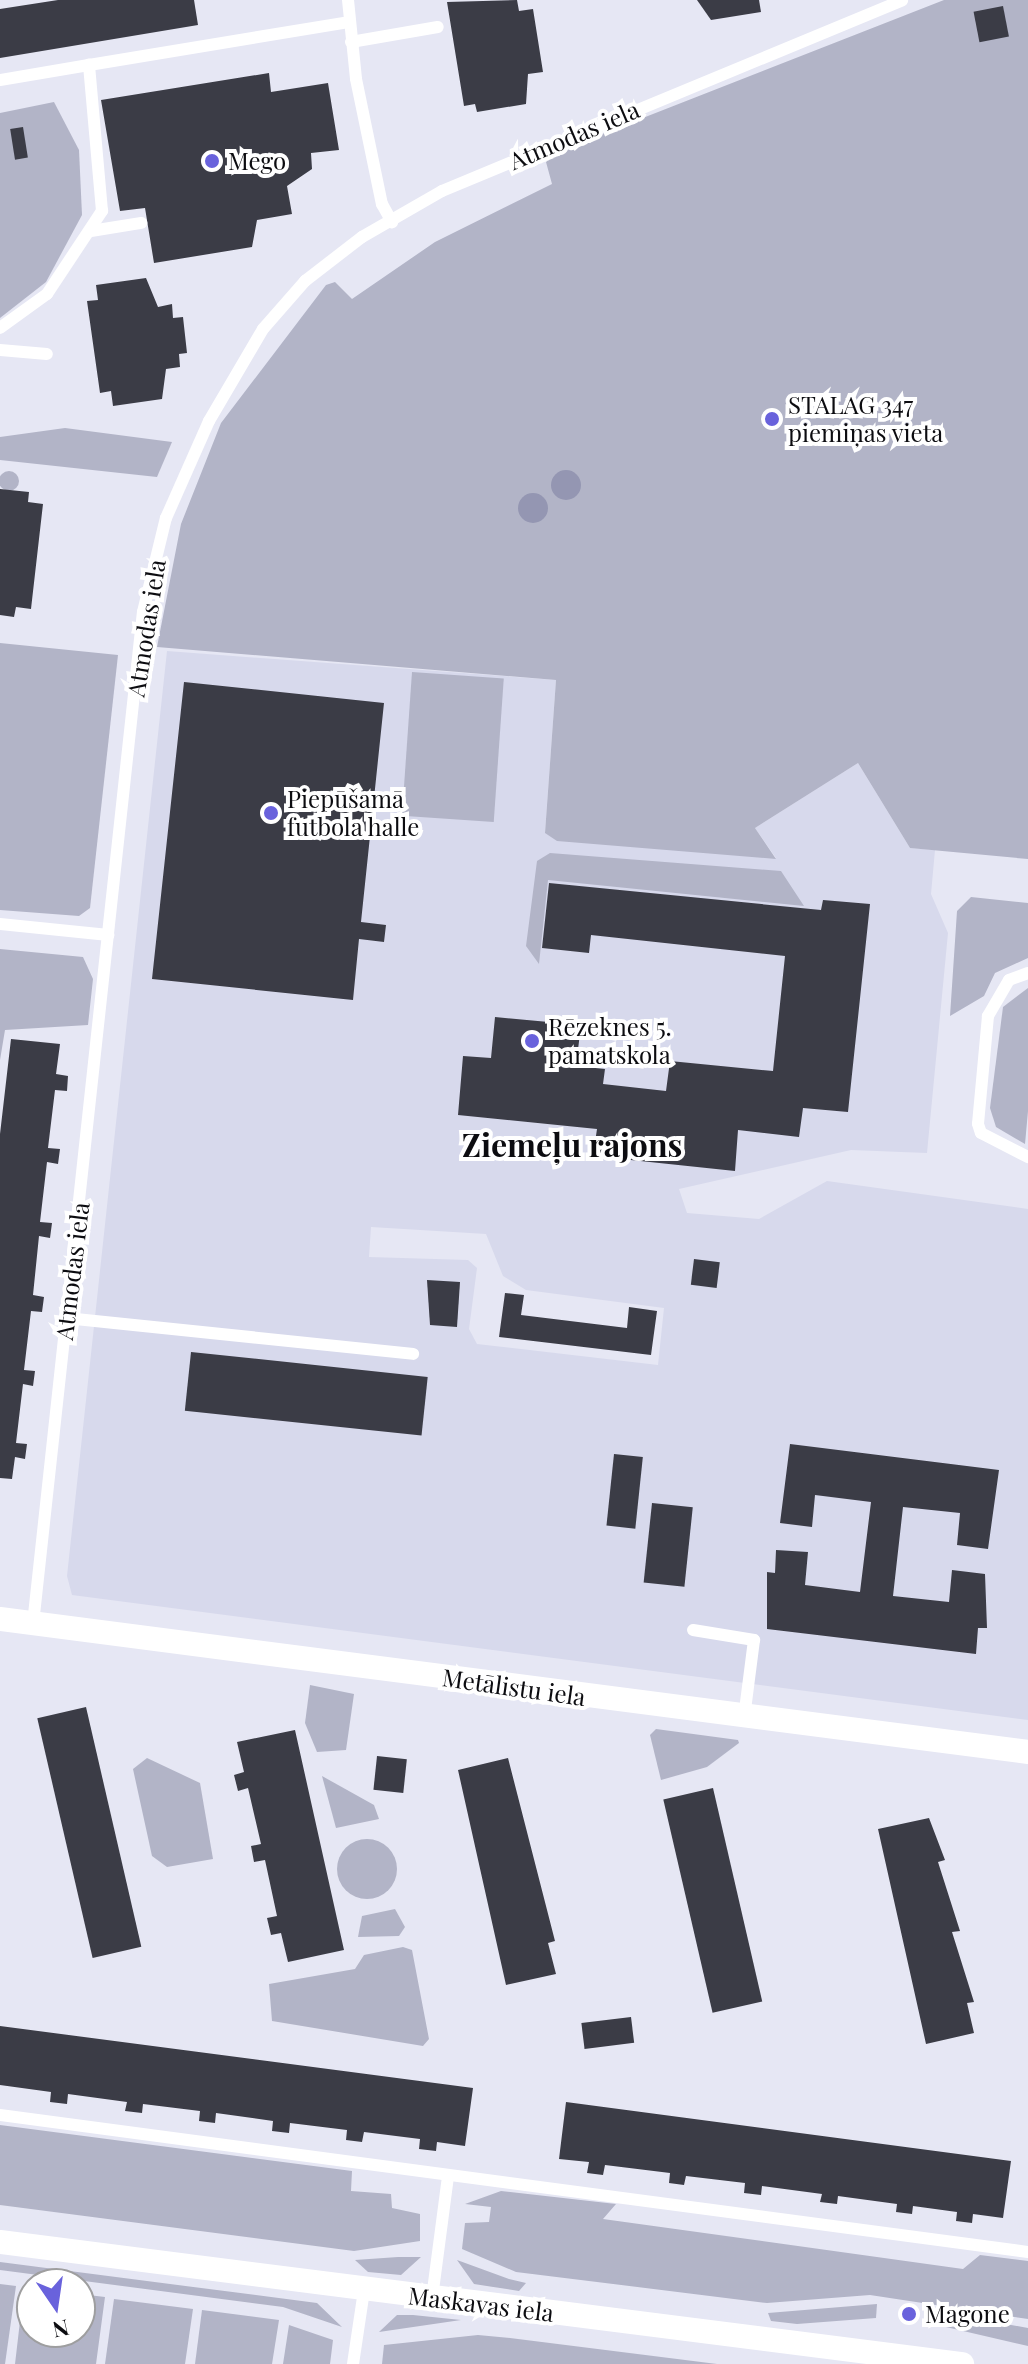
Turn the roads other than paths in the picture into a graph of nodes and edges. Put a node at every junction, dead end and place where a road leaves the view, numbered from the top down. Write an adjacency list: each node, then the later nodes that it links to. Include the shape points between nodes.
1 (348, 0): 3 (lane)
2 (902, 0): 8 (lane, Atmodas iela, via 442,191)
3 (348, 22): 5 (lane); 6 (lane)
4 (438, 27): 5 (lane)
5 (351, 42): 8 (lane, via 377,185)
6 (89, 65): 7 (lane); 10 (lane, via 102,211)
7 (0, 80)
8 (392, 222): 15 (lane, Atmodas iela, via 305,281 238,369 166,518 149,583)
9 (141, 223): 10 (lane)
10 (91, 231): 11 (lane, via 47,294)
11 (0, 328)
12 (0, 350): 13 (lane)
13 (47, 354)
14 (0, 924): 15 (lane)
15 (108, 935): 18 (lane, Atmodas iela)
16 (1028, 973): 17 (lane, via 1009,980 988,1016 978,1124 981,1133)
17 (1028, 1157)
18 (66, 1318): 19 (lane); 21 (lane, Atmodas iela)
19 (413, 1354)
20 (0, 1619): 21 (street, Metālistu iela)
21 (33, 1624): 23 (street, Metālistu iela)
22 (693, 1630): 23 (lane, via 754,1640)
23 (744, 1718): 24 (street, Metālistu iela)
24 (1028, 1752)
25 (0, 2115): 26 (lane)
26 (448, 2176): 28 (lane); 30 (lane)
27 (0, 2242): 29 (street, Maskavas iela)
28 (1028, 2252)
29 (364, 2290): 30 (street, Maskavas iela); 32 (lane)
30 (432, 2298): 31 (street, Maskavas iela)
31 (925, 2362): 33 (street, Maskavas iela)
32 (353, 2364)
33 (962, 2364)

